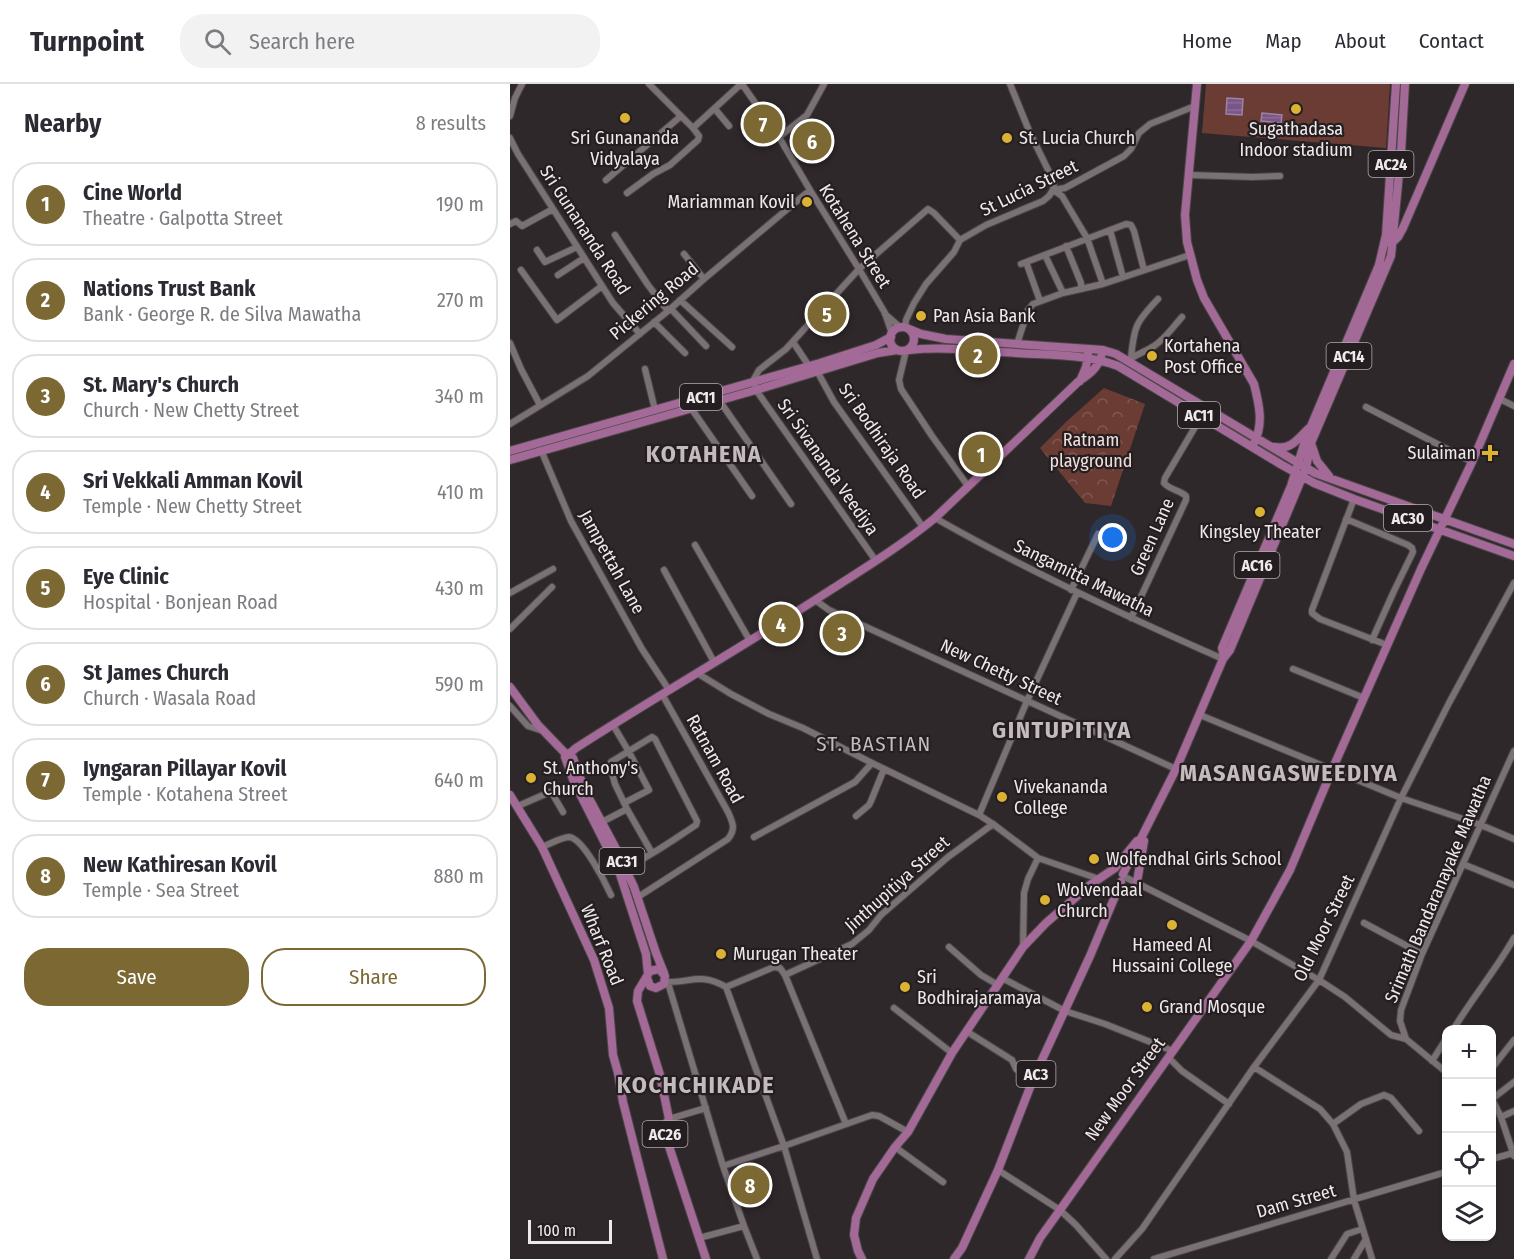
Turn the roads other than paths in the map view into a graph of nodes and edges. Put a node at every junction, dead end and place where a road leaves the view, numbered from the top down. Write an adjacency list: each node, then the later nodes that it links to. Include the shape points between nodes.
1 (522, 84): 12 (street)
2 (649, 84): 13 (street)
3 (742, 84): 11 (street); 16 (street, Kotahena Street)
4 (824, 84): 16 (street, via 807,115)
5 (1010, 84): 22 (street, via 1054,182)
6 (1197, 84): 10 (main road)
7 (1396, 84): 30 (main road, AC24)
8 (1405, 84): 30 (main road, AC24, via 1401,153)
9 (1466, 84): 30 (main road, via 1403,228)
10 (1195, 106): 18 (main road); 22 (street, St Lucia Street, via 1150,124 1124,156 1065,188)
11 (715, 109): 14 (street); 15 (street)
12 (510, 116)
13 (681, 116): 15 (street); 20 (street)
14 (729, 126)
15 (693, 128): 23 (street, via 698,140)
16 (779, 137): 21 (street, Kotahena Street)
17 (510, 138): 24 (street, Sri Gunananda Road)
18 (1189, 175): 19 (street); 36 (main road, via 1185,215)
19 (1280, 176)
20 (606, 180)
21 (810, 190): 38 (street, Kotahena Street); 43 (street, Pickering Road)
22 (1053, 190): 28 (street, via 1062,196); 29 (street, St Lucia Street, via 1043,201)
23 (627, 193)
24 (553, 209): 25 (street, via 522,226 516,221); 32 (street, Sri Gunananda Road)
25 (510, 224)
26 (1110, 230): 28 (street); 40 (street, via 1131,225); 42 (street)
27 (615, 235): 51 (street)
28 (1088, 238): 31 (street); 44 (street)
29 (960, 240): 38 (street, via 928,209); 55 (street, St Lucia Street, via 926,284)
30 (1387, 244): 84 (main road, AC14); 86 (main road, AC14, via 1391,256)
31 (1066, 246): 35 (street); 46 (street)
32 (577, 247): 33 (street, via 546,262); 37 (street, Sri Gunananda Road)
33 (537, 250)
34 (684, 254): 43 (street)
35 (1045, 255): 47 (street); 50 (street, via 1023,263)
36 (1190, 255): 40 (street); 85 (main road, via 1204,298 1254,384 1261,423)
37 (584, 258): 41 (street); 45 (street, Sri Gunananda Road)
38 (859, 269): 52 (street, Kotahena Street); 58 (street)
39 (520, 270): 45 (street, via 557,320)
40 (1144, 270): 42 (street)
41 (558, 275)
42 (1123, 277): 44 (street)
43 (704, 279): 49 (street, Pickering Road)
44 (1103, 284): 46 (street)
45 (602, 286): 56 (street, Sri Gunananda Road)
46 (1081, 289): 47 (street)
47 (1063, 293): 50 (street)
48 (1158, 299): 67 (street, via 1138,322)
49 (680, 300): 51 (street, Pickering Road); 62 (street)
50 (1040, 301): 60 (street, via 1028,310)
51 (669, 310): 54 (street, Pickering Road); 61 (street)
52 (885, 313): 55 (street, Kotahena Street); 57 (street, Kotahena Street)
53 (1182, 317): 67 (street, via 1161,340)
54 (654, 322): 56 (street, Pickering Road); 65 (street)
55 (905, 328): 57 (main road, via 897,329); 60 (main road, AC11, via 946,339); 63 (main road, via 912,332 914,344)
56 (640, 334): 77 (street, Pickering Road, via 588,376)
57 (891, 336): 63 (main road, via 892,345); 70 (main road, AC11, via 876,345)
58 (793, 342): 70 (street); 74 (street, via 759,370)
59 (510, 343): 77 (street)
60 (1017, 344): 66 (main road, AC11)
61 (706, 345)
62 (732, 347)
63 (904, 350): 66 (main road, AC11); 72 (main road, AC11, via 878,353); 95 (street, via 901,389)
64 (1103, 350): 66 (main road, AC11); 67 (main road, AC11); 68 (main road)
65 (685, 353)
66 (1088, 354): 68 (main road, AC11); 73 (main road)
67 (1130, 359): 85 (main road, AC11)
68 (1100, 361): 73 (main road); 82 (main road, AC11, via 1118,366)
69 (1514, 364): 75 (main road, New Moor Street)
70 (808, 366): 74 (main road, AC11)
71 (645, 369): 81 (street)
72 (817, 371): 74 (main road, AC11); 102 (street, Sri Bodhiraja Road, via 834,402)
73 (1079, 381): 95 (main road)
74 (755, 386): 76 (main road, AC11); 81 (main road, AC11); 108 (street, Sri Sivananda Veediya)
75 (1500, 399): 78 (street); 92 (main road, New Moor Street)
76 (719, 400): 80 (main road, AC11); 98 (street)
77 (540, 405): 83 (street, Pickering Road)
78 (1514, 406)
79 (1366, 407): 92 (street)
80 (691, 408): 88 (main road, AC11); 96 (street)
81 (655, 410): 88 (main road, AC11)
82 (1201, 417): 89 (main road, AC11); 116 (street, Green Lane, via 1165,478 1166,486 1183,493 1186,500)
83 (510, 424)
84 (1311, 426): 87 (main road, via 1289,446); 93 (main road, AC14)
85 (1257, 438): 87 (main road, AC11); 89 (main road)
86 (1311, 443): 93 (main road, AC14); 94 (main road, via 1317,461)
87 (1268, 446): 93 (main road, AC11)
88 (540, 447): 90 (main road, AC11); 91 (main road, AC11); 126 (street, Jampettah Lane, via 571,521)
89 (1251, 447): 93 (main road, AC11)
90 (510, 452)
91 (510, 460)
92 (1472, 462): 101 (main road, New Moor Street)
93 (1301, 471): 94 (main road, AC30); 97 (main road, AC30, via 1320,486); 121 (main road, AC16, via 1222,648)
94 (1333, 480): 101 (main road, AC30)
95 (968, 486): 99 (main road)
96 (752, 496)
97 (1354, 499): 100 (street); 103 (main road, AC30)
98 (791, 504)
99 (935, 518): 102 (main road); 113 (street, Sangamitta Mawatha)
100 (1346, 519): 118 (street, via 1312,614); 118 (street, via 1408,545 1413,552)
101 (1444, 519): 103 (main road, New Moor Street); 105 (main road, AC30)
102 (923, 527): 108 (main road)
103 (1439, 529): 107 (main road, AC30); 120 (main road, New Moor Street)
104 (1098, 534): 113 (street)
105 (1514, 544)
106 (695, 545): 119 (street)
107 (1514, 556)
108 (876, 561): 115 (main road)
109 (553, 569): 114 (street)
110 (664, 570): 122 (street)
111 (1514, 583): 141 (street, Old Moor Street)
112 (552, 587): 117 (street)
113 (1074, 591): 116 (street, Sangamitta Mawatha); 128 (street)
114 (510, 593)
115 (815, 600): 119 (main road); 128 (street, New Chetty Street, via 829,610)
116 (1131, 618): 121 (street, Sangamitta Mawatha)
117 (510, 629)
118 (1372, 640): 120 (street)
119 (750, 641): 122 (main road)
120 (1387, 645): 127 (main road, New Moor Street)
121 (1223, 658): 130 (main road, AC16)
122 (714, 662): 124 (main road)
123 (1293, 669): 127 (street)
124 (697, 673): 126 (main road); 136 (street, via 769,714)
125 (510, 687): 132 (main road)
126 (665, 692): 131 (main road); 164 (street, Ratnam Road, via 734,829 728,839)
127 (1364, 698): 139 (main road, New Moor Street)
128 (1027, 701): 138 (street, New Chetty Street); 145 (street)
129 (510, 706): 132 (street, via 528,726)
130 (1200, 715): 138 (main road, AC16); 139 (street)
131 (613, 725): 134 (street); 135 (main road)
132 (544, 731): 135 (main road)
133 (1514, 751): 149 (street, Srimath Bandaranayake Mawatha)
134 (629, 752): 143 (street, via 610,764); 143 (street, via 649,790); 154 (street, via 652,737 655,739 697,821)
135 (569, 758): 147 (main road, AC31); 172 (main road, AC31, via 587,808 619,871 646,954)
136 (872, 763): 137 (street); 151 (street, via 855,782)
137 (884, 769): 145 (street); 146 (street, via 869,805)
138 (1176, 769): 150 (main road, AC16)
139 (1332, 770): 141 (street); 167 (main road, New Moor Street, via 1290,870)
140 (510, 795): 142 (main road, Wharf Road)
141 (1401, 798): 149 (street); 174 (street, Old Moor Street)
142 (518, 806): 144 (street, via 549,792); 153 (main road, Wharf Road)
143 (626, 806): 147 (street); 154 (street)
144 (563, 812)
145 (979, 815): 148 (street)
146 (856, 816)
147 (602, 822): 157 (main road, AC31)
148 (993, 824): 155 (street); 171 (street, Jinthupitiya Street, via 948,857 852,945)
149 (1481, 825): 152 (street); 156 (street, Srimath Bandaranayake Mawatha)
150 (1146, 829): 158 (main road, AC16); 159 (main road, AC16); 161 (main road)
151 (754, 837)
152 (1514, 839)
153 (542, 847): 163 (street, via 568,837 574,839 586,851); 217 (main road, Wharf Road, via 594,960 609,1008 613,1055)
154 (652, 853): 157 (street)
155 (1038, 858): 160 (street); 169 (street, via 1024,893)
156 (1463, 864): 162 (street); 170 (street, Srimath Bandaranayake Mawatha)
157 (625, 868): 164 (main road, AC31)
158 (1111, 873): 159 (main road, via 1120,869); 159 (main road, via 1114,883); 160 (main road)
159 (1122, 878): 161 (street); 178 (main road, AC3)
160 (1099, 879): 169 (main road, via 1046,922)
161 (1137, 882): 167 (street)
162 (1514, 885)
163 (611, 895)
164 (638, 897): 173 (main road, AC31)
165 (1364, 923): 170 (street)
166 (1514, 938): 179 (street)
167 (1251, 941): 174 (street); 185 (main road, New Moor Street)
168 (949, 947): 175 (street, via 981,975)
169 (1023, 947): 175 (main road)
170 (1422, 954): 181 (street, Srimath Bandaranayake Mawatha, via 1401,1010)
171 (785, 975): 176 (street, via 774,967); 199 (street)
172 (648, 978): 173 (main road, via 652,987 658,988); 173 (main road, via 650,971 659,969); 198 (main road, AC26, via 638,1007 660,1075)
173 (666, 979): 176 (street, via 708,979); 195 (street)
174 (1319, 980): 181 (street, via 1391,1035); 188 (street, Old Moor Street)
175 (1000, 981): 178 (street); 180 (main road)
176 (726, 987): 203 (street)
177 (894, 1008): 184 (street)
178 (1065, 1011): 185 (street, via 1105,1024); 190 (main road, AC3)
179 (1456, 1025)
180 (966, 1031): 184 (main road); 190 (street, via 1012,1060 1016,1069)
181 (1406, 1039): 186 (street)
182 (1514, 1040): 187 (street)
183 (1442, 1046): 186 (street)
184 (952, 1053): 202 (main road)
185 (1170, 1054): 193 (street, via 1182,1071); 212 (main road, New Moor Street)
186 (1432, 1061): 189 (street)
187 (1496, 1062)
188 (1254, 1067): 193 (street, Old Moor Street); 200 (street, via 1320,1109)
189 (1442, 1069)
190 (1034, 1077): 208 (main road, AC3)
191 (1514, 1082): 192 (street)
192 (1496, 1096)
193 (1228, 1104): 225 (street, Old Moor Street, via 1142,1229)
194 (1496, 1107): 197 (street)
195 (706, 1108): 198 (street); 207 (street)
196 (1514, 1111): 197 (street)
197 (1501, 1117): 205 (street)
198 (669, 1119): 215 (main road, AC26, via 665,1134)
199 (846, 1124): 202 (street, via 876,1115); 203 (street)
200 (1333, 1124): 201 (street, via 1361,1104 1384,1095); 211 (street, via 1347,1152)
201 (1419, 1131)
202 (908, 1132): 204 (main road)
203 (784, 1146): 207 (street); 220 (street)
204 (895, 1147): 210 (street); 221 (main road, via 873,1179 856,1218 854,1234)
205 (1513, 1154): 206 (street)
206 (1496, 1158)
207 (723, 1166): 213 (street)
208 (998, 1170): 212 (street); 222 (main road, AC3)
209 (1442, 1173): 211 (street, Dam Street)
210 (943, 1182)
211 (1354, 1200): 214 (street); 226 (street, Dam Street)
212 (1060, 1210): 223 (main road, New Moor Street); 224 (street)
213 (744, 1226): 215 (street); 219 (street)
214 (1362, 1229): 216 (street); 227 (street, via 1347,1234)
215 (699, 1238): 218 (main road, AC26)
216 (1366, 1239): 228 (street); 229 (street)
217 (663, 1259)
218 (706, 1259)
219 (758, 1259)
220 (817, 1259)
221 (862, 1259)
222 (954, 1259)
223 (1029, 1259)
224 (1106, 1259)
225 (1115, 1259)
226 (1154, 1259)
227 (1331, 1259)
228 (1354, 1259)
229 (1372, 1259)

